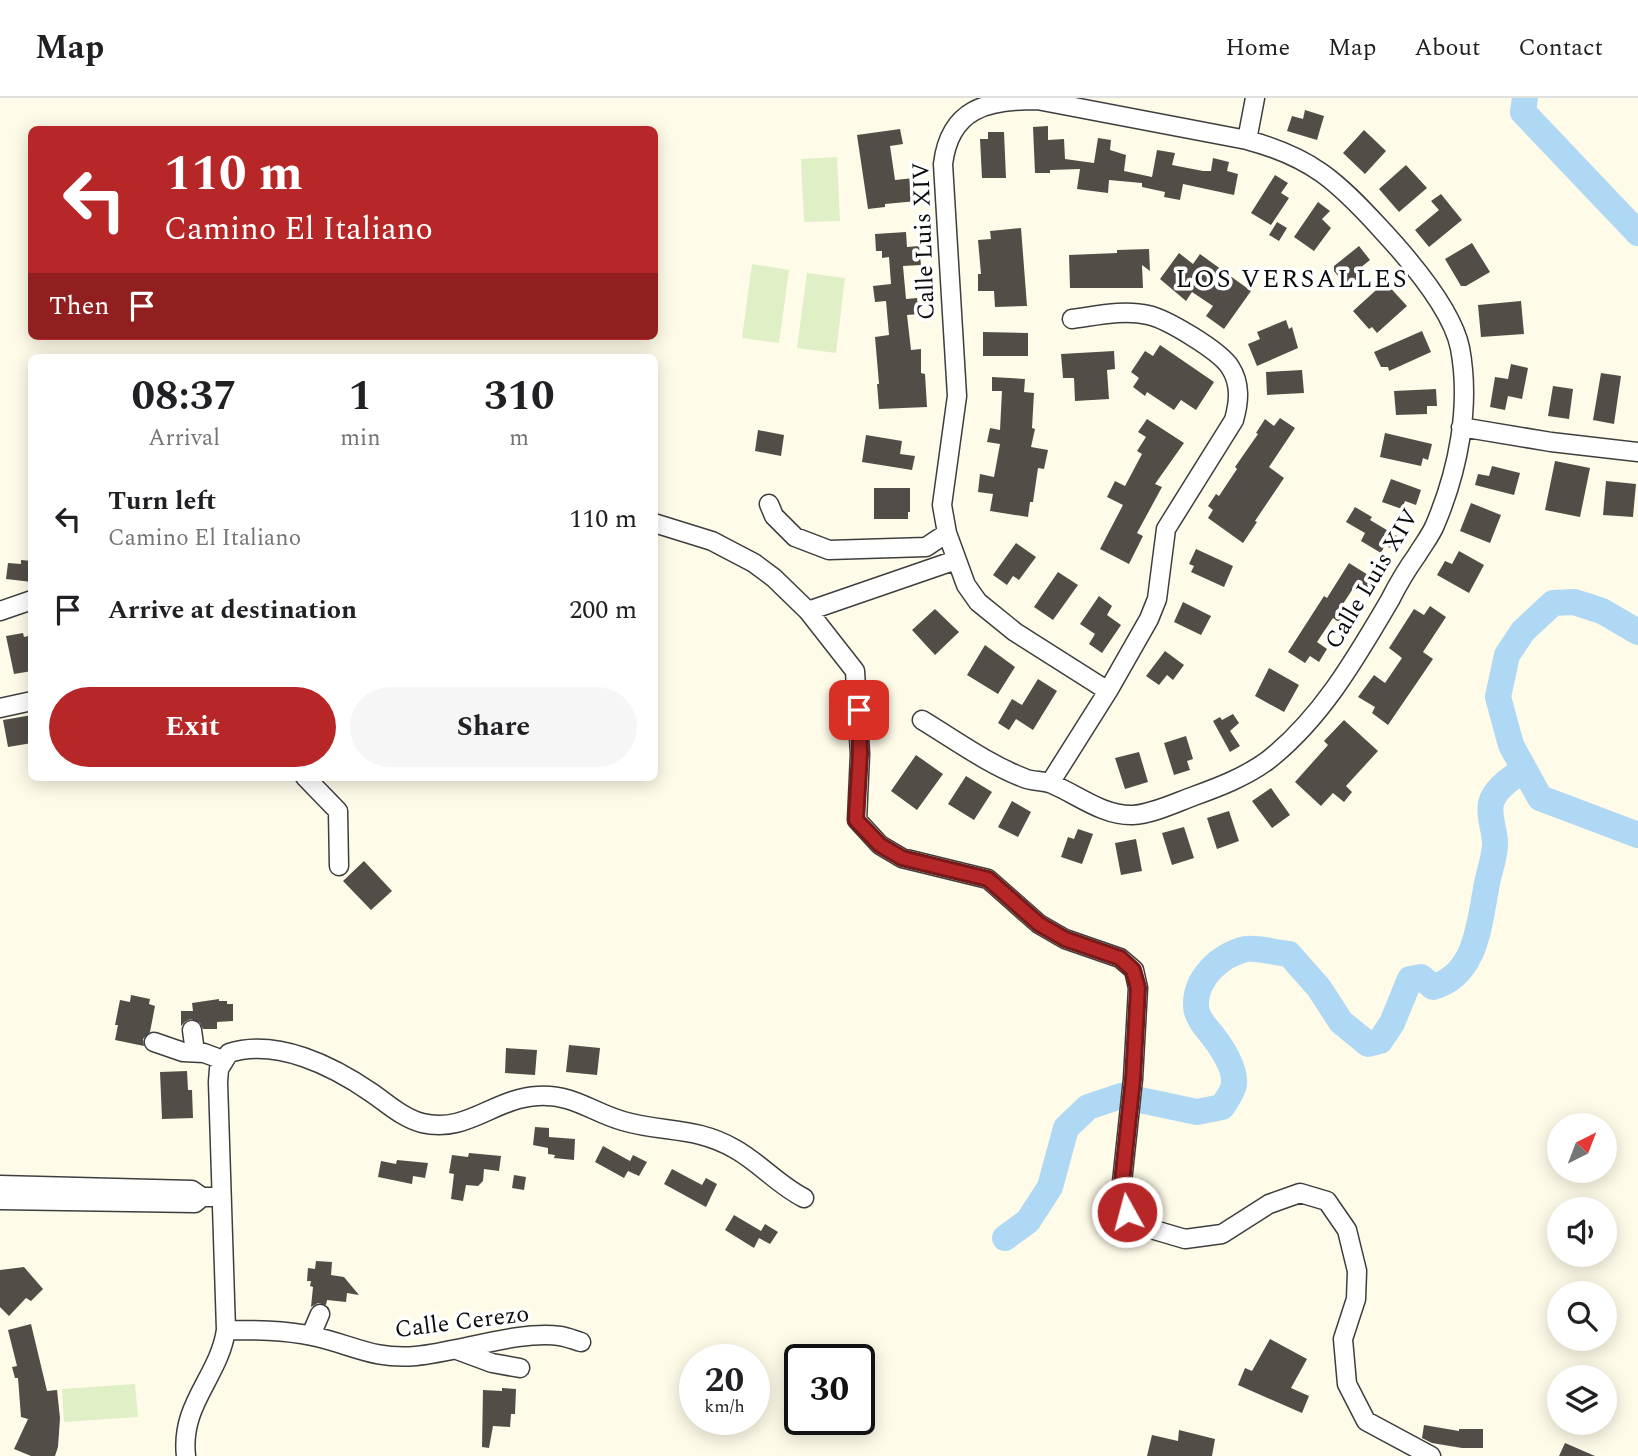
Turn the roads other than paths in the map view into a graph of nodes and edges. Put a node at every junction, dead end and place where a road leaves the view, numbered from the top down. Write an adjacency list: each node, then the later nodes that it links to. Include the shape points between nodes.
1 (1255, 98): 2 (street)
2 (1247, 140): 4 (street, Calle Luis XIV, via 1298,158 1343,188 1390,238 1447,313 1459,346 1464,382); 8 (street, Calle Luis XIV, via 1037,100 985,105 955,128 943,164 957,396 942,505)
3 (1072, 319): 13 (street, via 1126,313 1166,321 1230,367 1238,387 1234,420 1166,529 1157,599)
4 (1461, 427): 5 (street); 18 (street, Calle Luis XIV, via 1455,465 1434,527 1328,698 1266,761 1228,784 1135,815 1113,814)
5 (1638, 452)
6 (769, 503): 8 (street, via 774,516 795,537 829,550 926,547)
7 (658, 524): 12 (street, via 735,552 774,578)
8 (947, 533): 9 (street, Calle Luis XIV)
9 (956, 559): 12 (street); 13 (street, Calle Luis XIV, via 966,585 999,621)
10 (28, 601): 11 (street)
11 (0, 611)
12 (808, 611): 34 (street, via 855,671 860,754 856,820 880,845 902,858 988,879 1039,924 1065,939 1120,958 1133,970 1138,988 1122,1182 1127,1212 1151,1229 1185,1239 1222,1234 1269,1204 1300,1193 1327,1201 1346,1230 1357,1271 1356,1299 1343,1339 1347,1384 1366,1421)
13 (1108, 691): 18 (street)
14 (28, 702): 15 (street)
15 (0, 708)
16 (922, 720): 18 (street, Calle Luis XIV, via 1027,780)
17 (309, 781): 19 (street, via 338,811)
18 (1050, 783)
19 (339, 866)
20 (192, 1030): 22 (street)
21 (154, 1042): 22 (street)
22 (195, 1052): 23 (street)
23 (223, 1060): 25 (street, via 218,1082); 26 (street, via 240,1049 311,1060 353,1080 404,1116 433,1125 459,1124 522,1098 569,1099 621,1121 719,1141)
24 (7, 1193): 25 (street, via 195,1203 202,1197)
25 (221, 1197): 28 (street)
26 (804, 1198)
27 (320, 1314): 29 (street)
28 (226, 1329): 29 (street, Calle Cerezo); 33 (street, via 224,1344 191,1409 184,1441)
29 (311, 1335): 31 (street, Calle Cerezo, via 390,1357)
30 (581, 1342): 31 (street, Calle Cerezo, via 560,1336 522,1337)
31 (457, 1350): 32 (street)
32 (520, 1368)
33 (186, 1456)
34 (1432, 1456)

